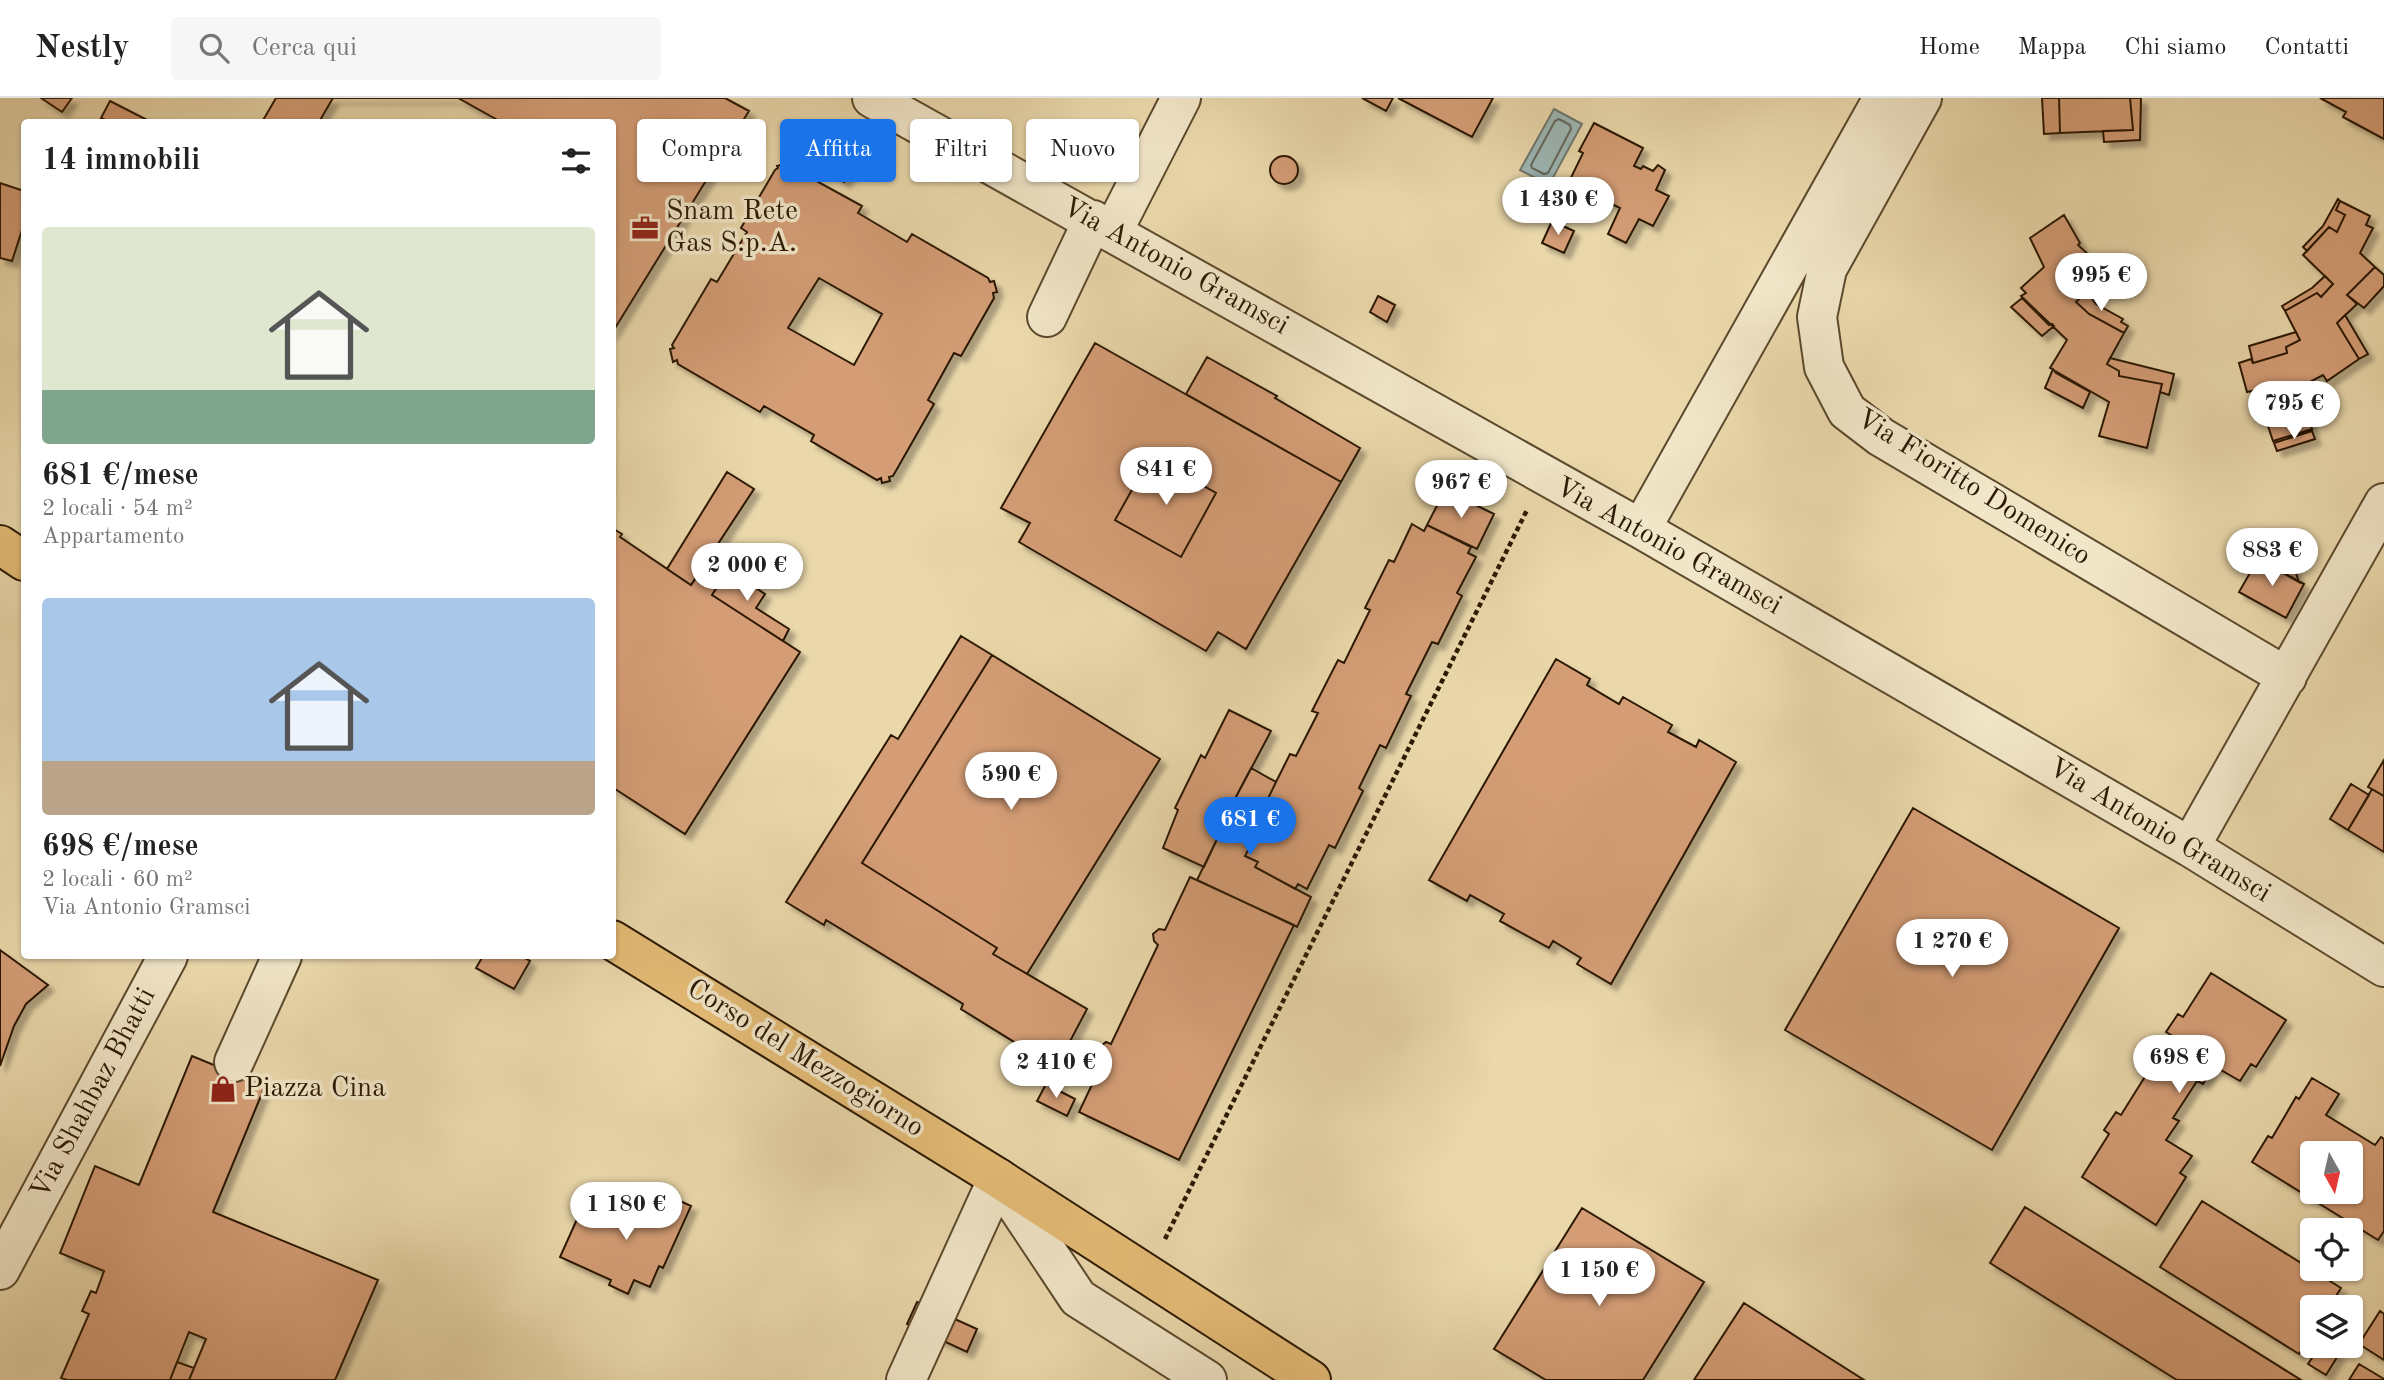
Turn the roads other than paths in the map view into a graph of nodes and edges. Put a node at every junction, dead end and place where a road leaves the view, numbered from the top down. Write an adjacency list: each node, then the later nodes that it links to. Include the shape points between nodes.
1 (872, 98): 5 (street, Via Antonio Gramsci)
2 (1181, 98): 5 (street)
3 (1883, 98): 8 (street)
4 (1922, 98): 11 (street, Via Fioritto Domenico, via 1826,269 1817,317 1824,367 1847,411 1881,437)
5 (1103, 226): 6 (street); 8 (street, Via Antonio Gramsci)
6 (1047, 317)
7 (2384, 503): 11 (street)
8 (1641, 529): 12 (street, Via Antonio Gramsci)
9 (0, 545): 10 (main road)
10 (21, 559)
11 (2287, 677): 12 (street)
12 (2190, 848): 16 (street, Via Antonio Gramsci)
13 (616, 942): 18 (main road, Corso del Mezzogiorno)
14 (166, 959): 19 (street, Via Shahbaz Bhatti)
15 (281, 959): 17 (street)
16 (2384, 967)
17 (234, 1062)
18 (998, 1178): 20 (street); 21 (street, Corso del Mezzogiorno, via 1079,1298); 22 (main road, Corso del Mezzogiorno)
19 (0, 1270)
20 (906, 1380)
21 (1207, 1380)
22 (1311, 1380)

